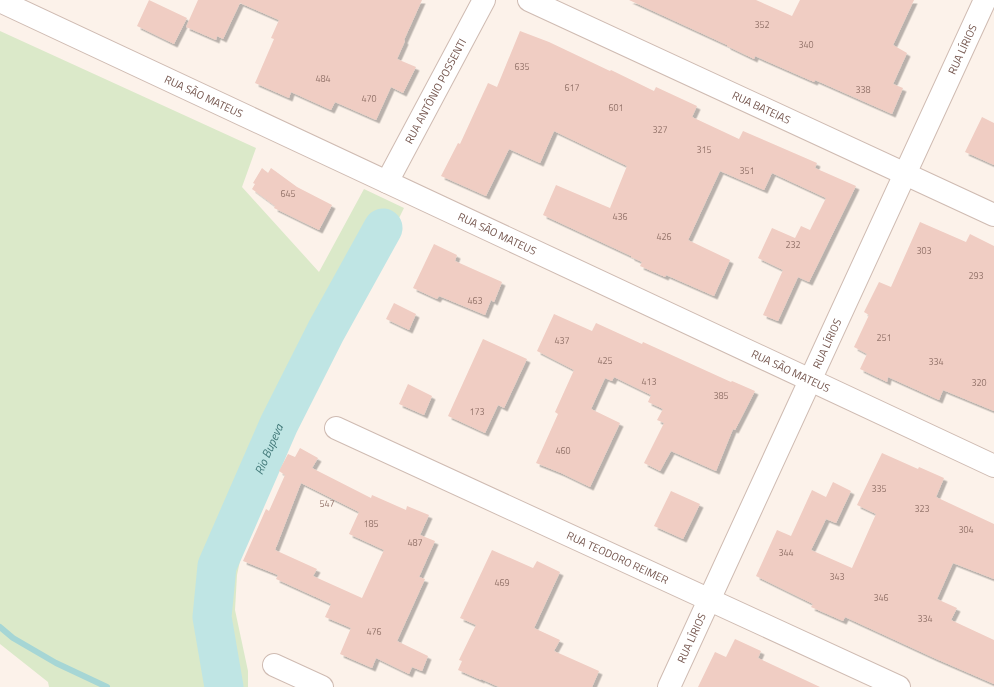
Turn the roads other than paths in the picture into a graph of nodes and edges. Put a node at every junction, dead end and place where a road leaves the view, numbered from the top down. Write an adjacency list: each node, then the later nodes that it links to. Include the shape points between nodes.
1 (484, 0): 6 (street, RUA ANTÔNIO POSSENTI)
2 (529, 0): 5 (street, RUA BATEIAS)
3 (985, 0): 5 (street, RUA LÍRIOS)
4 (0, 2): 6 (street, RUA SÃO MATEUS)
5 (905, 174): 7 (street, RUA BATEIAS); 8 (street, RUA LÍRIOS)
6 (387, 182): 8 (street, RUA SÃO MATEUS)
7 (994, 215)
8 (810, 380): 10 (street, RUA SÃO MATEUS); 11 (street, RUA LÍRIOS)
9 (336, 428): 11 (street, RUA TEODORO REIMER)
10 (994, 466)
11 (710, 600): 14 (street, RUA LÍRIOS); 15 (street, RUA TEODORO REIMER)
12 (274, 665): 13 (street)
13 (322, 687)
14 (669, 687)
15 (899, 687)

